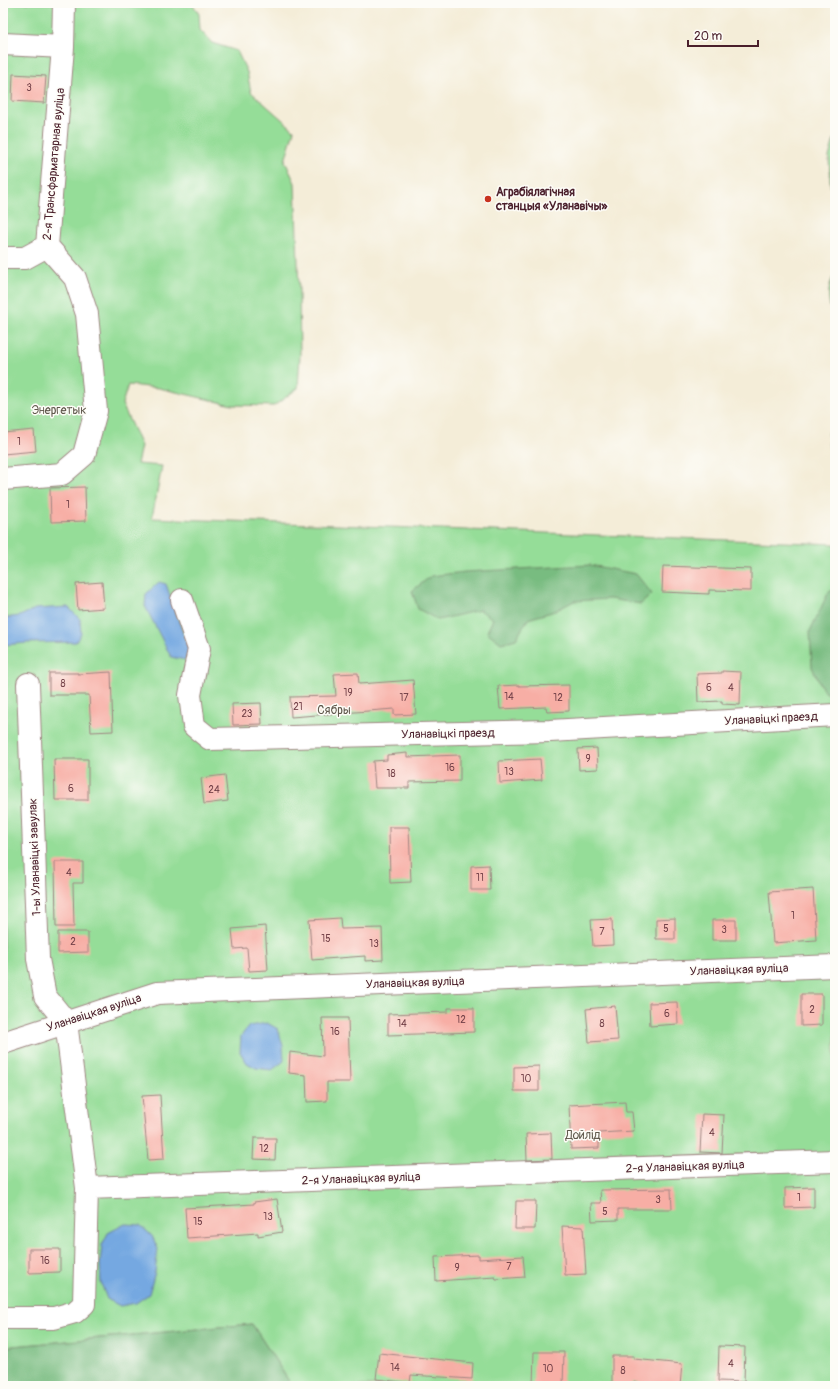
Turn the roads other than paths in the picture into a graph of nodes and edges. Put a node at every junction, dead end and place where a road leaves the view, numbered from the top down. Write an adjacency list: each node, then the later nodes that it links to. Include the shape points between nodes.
1 (64, 3): 3 (lane, 2-я Трансфарматарная вуліца)
2 (3, 44): 3 (lane)
3 (63, 47): 4 (lane, 2-я Трансфарматарная вуліца)
4 (48, 246): 5 (lane, via 26,258); 6 (lane, 2-я Трансфарматарная вуліца, via 74,278 87,314 96,411 84,454 62,474)
5 (3, 258)
6 (3, 479)
7 (182, 600): 9 (lane, Уланавіцкі праезд, via 198,649 190,695 194,726 210,739 550,731)
8 (28, 684): 11 (lane, 1-ы Уланавіцкі завулак, via 38,958 45,996)
9 (835, 715)
10 (835, 966): 11 (lane, Уланавіцкая вуліца, via 157,993)
11 (66, 1022): 12 (lane, Уланавіцкая вуліца); 14 (lane)
12 (3, 1044)
13 (835, 1162): 14 (lane, 2-я Уланавіцкая вуліца)
14 (87, 1188): 15 (lane, via 84,1304 75,1312 54,1318)
15 (3, 1318)

